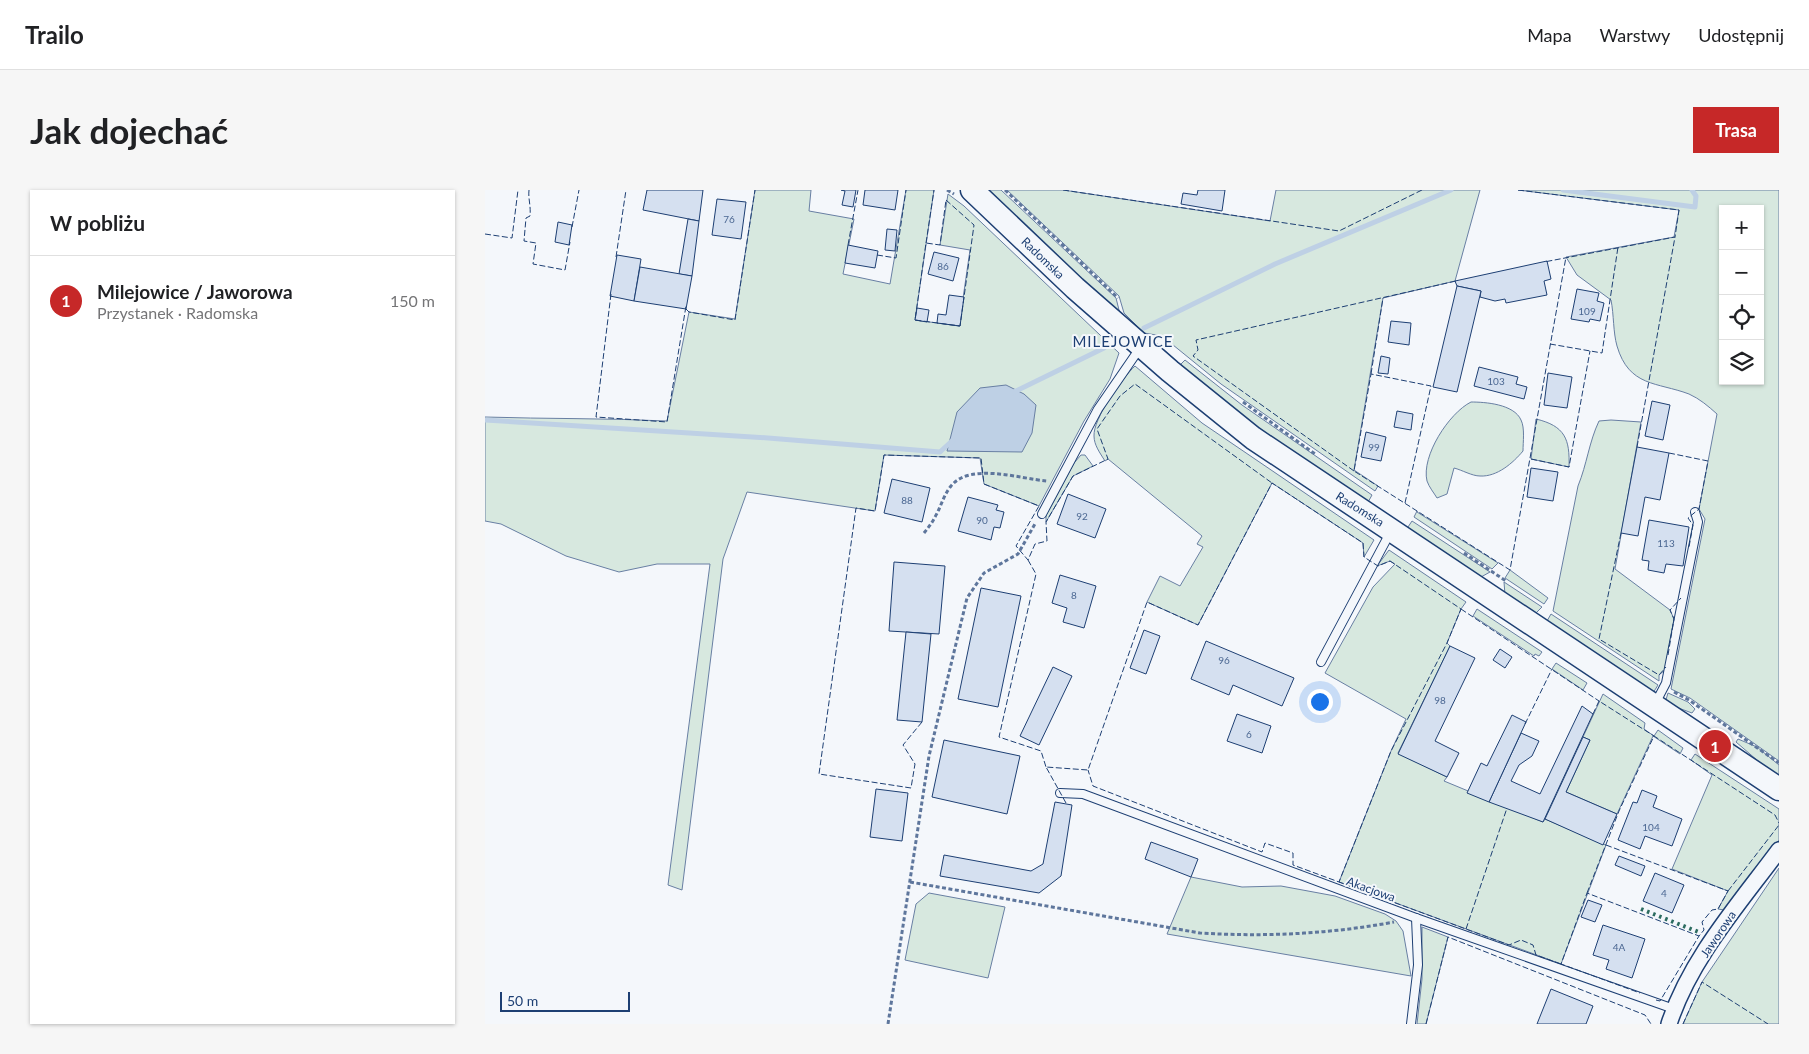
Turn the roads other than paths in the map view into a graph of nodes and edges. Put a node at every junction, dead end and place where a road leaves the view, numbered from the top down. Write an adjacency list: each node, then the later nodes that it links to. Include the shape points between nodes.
1 (972, 190): 2 (main road, Radomska, via 1075,288)
2 (1142, 346): 4 (lane, via 1097,409); 5 (main road, Radomska, via 1253,438)
3 (1695, 512): 7 (lane, via 1698,522)
4 (1042, 514)
5 (1392, 529): 6 (lane); 7 (main road, Radomska)
6 (1321, 662)
7 (1659, 696): 8 (main road, Radomska)
8 (1779, 789)
9 (1060, 793): 11 (lane, Akacjowa, via 1083,794)
10 (1779, 850): 12 (street, Jaworowa, via 1709,945)
11 (1416, 918): 12 (lane, Akacjowa); 13 (lane, via 1418,966)
12 (1673, 1009): 14 (street, Jaworowa)
13 (1411, 1024)
14 (1669, 1024)

